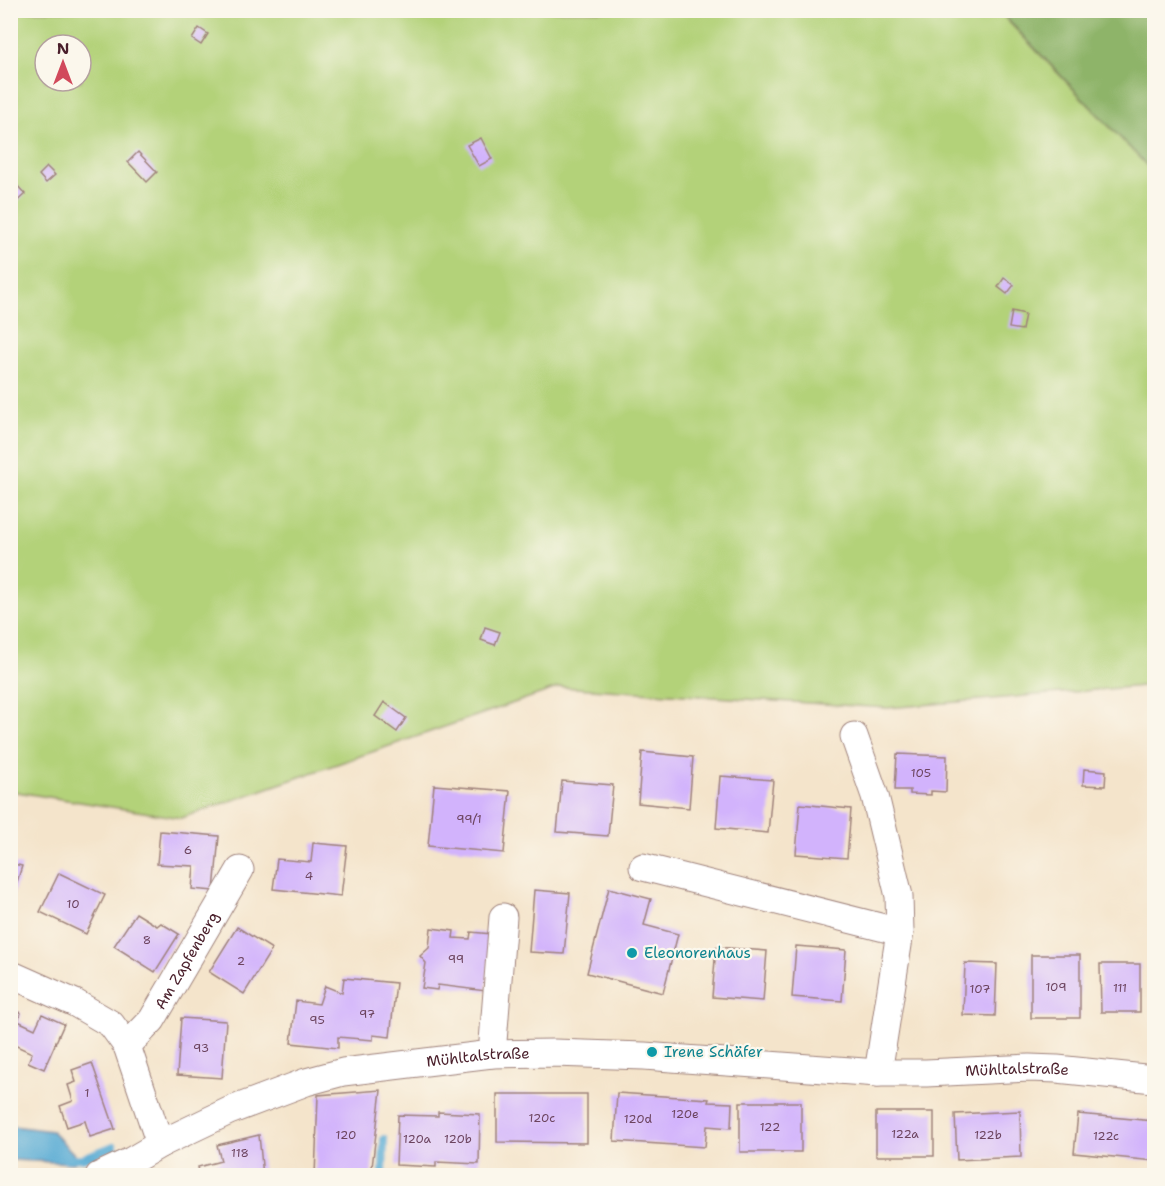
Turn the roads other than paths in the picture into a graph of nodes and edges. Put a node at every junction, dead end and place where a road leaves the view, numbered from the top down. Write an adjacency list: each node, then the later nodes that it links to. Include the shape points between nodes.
1 (854, 736): 5 (street, via 875,796 899,896)
2 (643, 867): 5 (street)
3 (240, 870): 7 (street, Am Zapfenberg, via 152,1020)
4 (503, 917): 8 (street)
5 (900, 932): 9 (street)
6 (10, 974): 7 (street, via 97,1015 111,1024)
7 (127, 1046): 11 (street)
8 (492, 1054): 9 (street, Mühltalstraße, via 644,1056); 11 (street, Mühltalstraße, via 343,1072 230,1111)
9 (878, 1073): 10 (street, Mühltalstraße, via 1029,1068)
10 (1155, 1079)
11 (160, 1144): 12 (street, Mühltalstraße)
12 (99, 1176)

